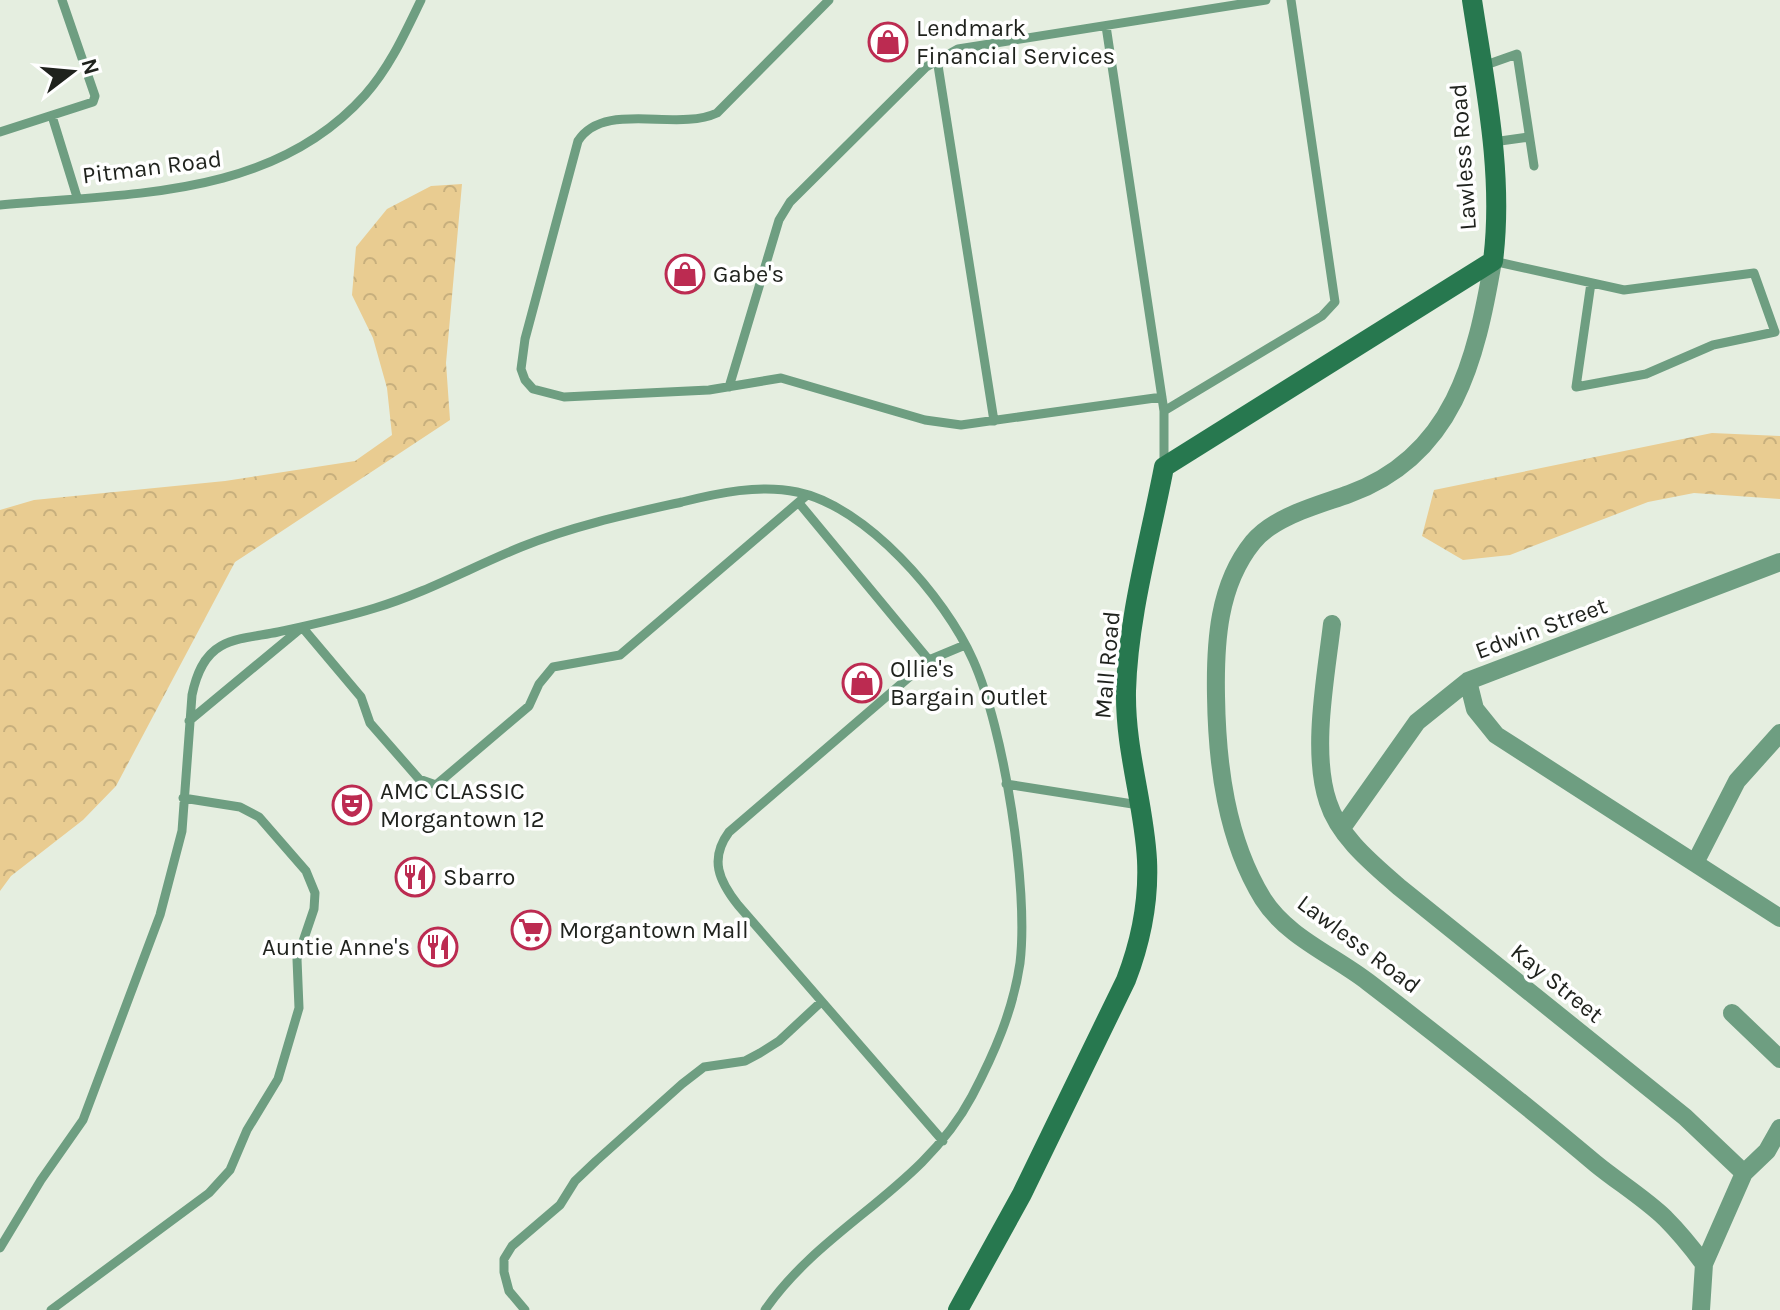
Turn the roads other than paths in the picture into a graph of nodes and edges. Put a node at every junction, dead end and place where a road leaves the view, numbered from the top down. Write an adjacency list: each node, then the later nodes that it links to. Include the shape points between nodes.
1 (62, 0): 10 (lane, via 95,96 93,102)
2 (421, 0): 15 (lane, Pitman Road, via 399,46 365,95 300,148 227,179)
3 (829, 0): 19 (lane, via 717,113 694,120 609,121 586,130 578,141 521,355 525,380 548,395)
4 (1266, 0): 7 (lane)
5 (1291, 0): 21 (lane, via 1335,302 1322,316)
6 (1472, 0): 9 (street, Lawless Road)
7 (1106, 26): 8 (lane, via 958,49); 20 (lane)
8 (937, 59): 19 (lane, via 790,202 779,220); 22 (lane)
9 (1482, 66): 12 (lane, via 1517,54); 13 (street, Lawless Road)
10 (52, 116): 11 (lane); 15 (lane)
11 (0, 132)
12 (1529, 137): 13 (lane); 14 (lane)
13 (1492, 142): 17 (street, Lawless Road, via 1497,209)
14 (1534, 166)
15 (77, 197): 16 (lane, Pitman Road)
16 (0, 205)
17 (1493, 261): 18 (lane); 23 (street); 48 (street, Lawless Road, via 1477,343 1430,442 1384,479 1257,536 1240,557 1229,584 1216,656 1225,801 1263,899 1282,922 1388,997 1663,1216)
18 (1591, 283): 18 (lane, via 1624,290 1754,273 1775,332 1713,345 1646,374 1576,387)
19 (729, 387): 22 (lane, via 781,378 943,424)
20 (1162, 397): 21 (lane); 22 (lane)
21 (1164, 411): 23 (lane)
22 (994, 421)
23 (1164, 467): 36 (street, Mall Road, via 1126,686 1129,758)
24 (807, 495): 25 (lane); 28 (lane, via 764,488 738,491 599,522 524,546 399,600); 29 (lane, via 826,500 871,529 932,597)
25 (799, 503): 28 (lane, via 620,655 553,667 529,706 436,785 419,779 370,723 361,697); 30 (lane)
26 (1780, 562): 31 (street, Edwin Street)
27 (1332, 624): 37 (street, Kay Street, via 1319,728 1328,803)
28 (302, 627): 32 (lane); 32 (lane, via 237,641 210,655 195,678)
29 (965, 645): 30 (lane); 34 (lane, via 992,712)
30 (929, 660): 40 (lane, via 729,832 719,849 718,872 727,892)
31 (1468, 681): 37 (street, via 1417,722); 38 (street, Edwin Street, via 1475,709 1496,735)
32 (189, 721): 35 (lane)
33 (1780, 733): 38 (street, via 1737,781)
34 (1006, 784): 36 (lane); 44 (lane, via 1021,902 1020,963 1001,1037)
35 (183, 798): 47 (lane, via 170,886 94,1095); 49 (lane, via 249,810 312,880 314,909 297,959 294,1033 273,1091 247,1130 230,1170 209,1193)
36 (1139, 805): 52 (street, Mall Road, via 1147,859 1139,946 1022,1194)
37 (1342, 828): 46 (street, Kay Street, via 1399,887 1685,1117)
38 (1695, 863): 39 (street, Edwin Street)
39 (1780, 918)
40 (821, 1002): 44 (lane); 50 (lane, via 760,1053 745,1061 704,1067 682,1084 512,1246 504,1272 509,1291)
41 (1732, 1013): 42 (street)
42 (1780, 1059)
43 (1780, 1128): 45 (street)
44 (943, 1141): 51 (lane, via 907,1180 805,1260)
45 (1774, 1156): 46 (street)
46 (1744, 1173): 48 (street)
47 (0, 1248)
48 (1704, 1264): 53 (street)
49 (51, 1310)
50 (525, 1310)
51 (765, 1310)
52 (958, 1310)
53 (1701, 1310)

